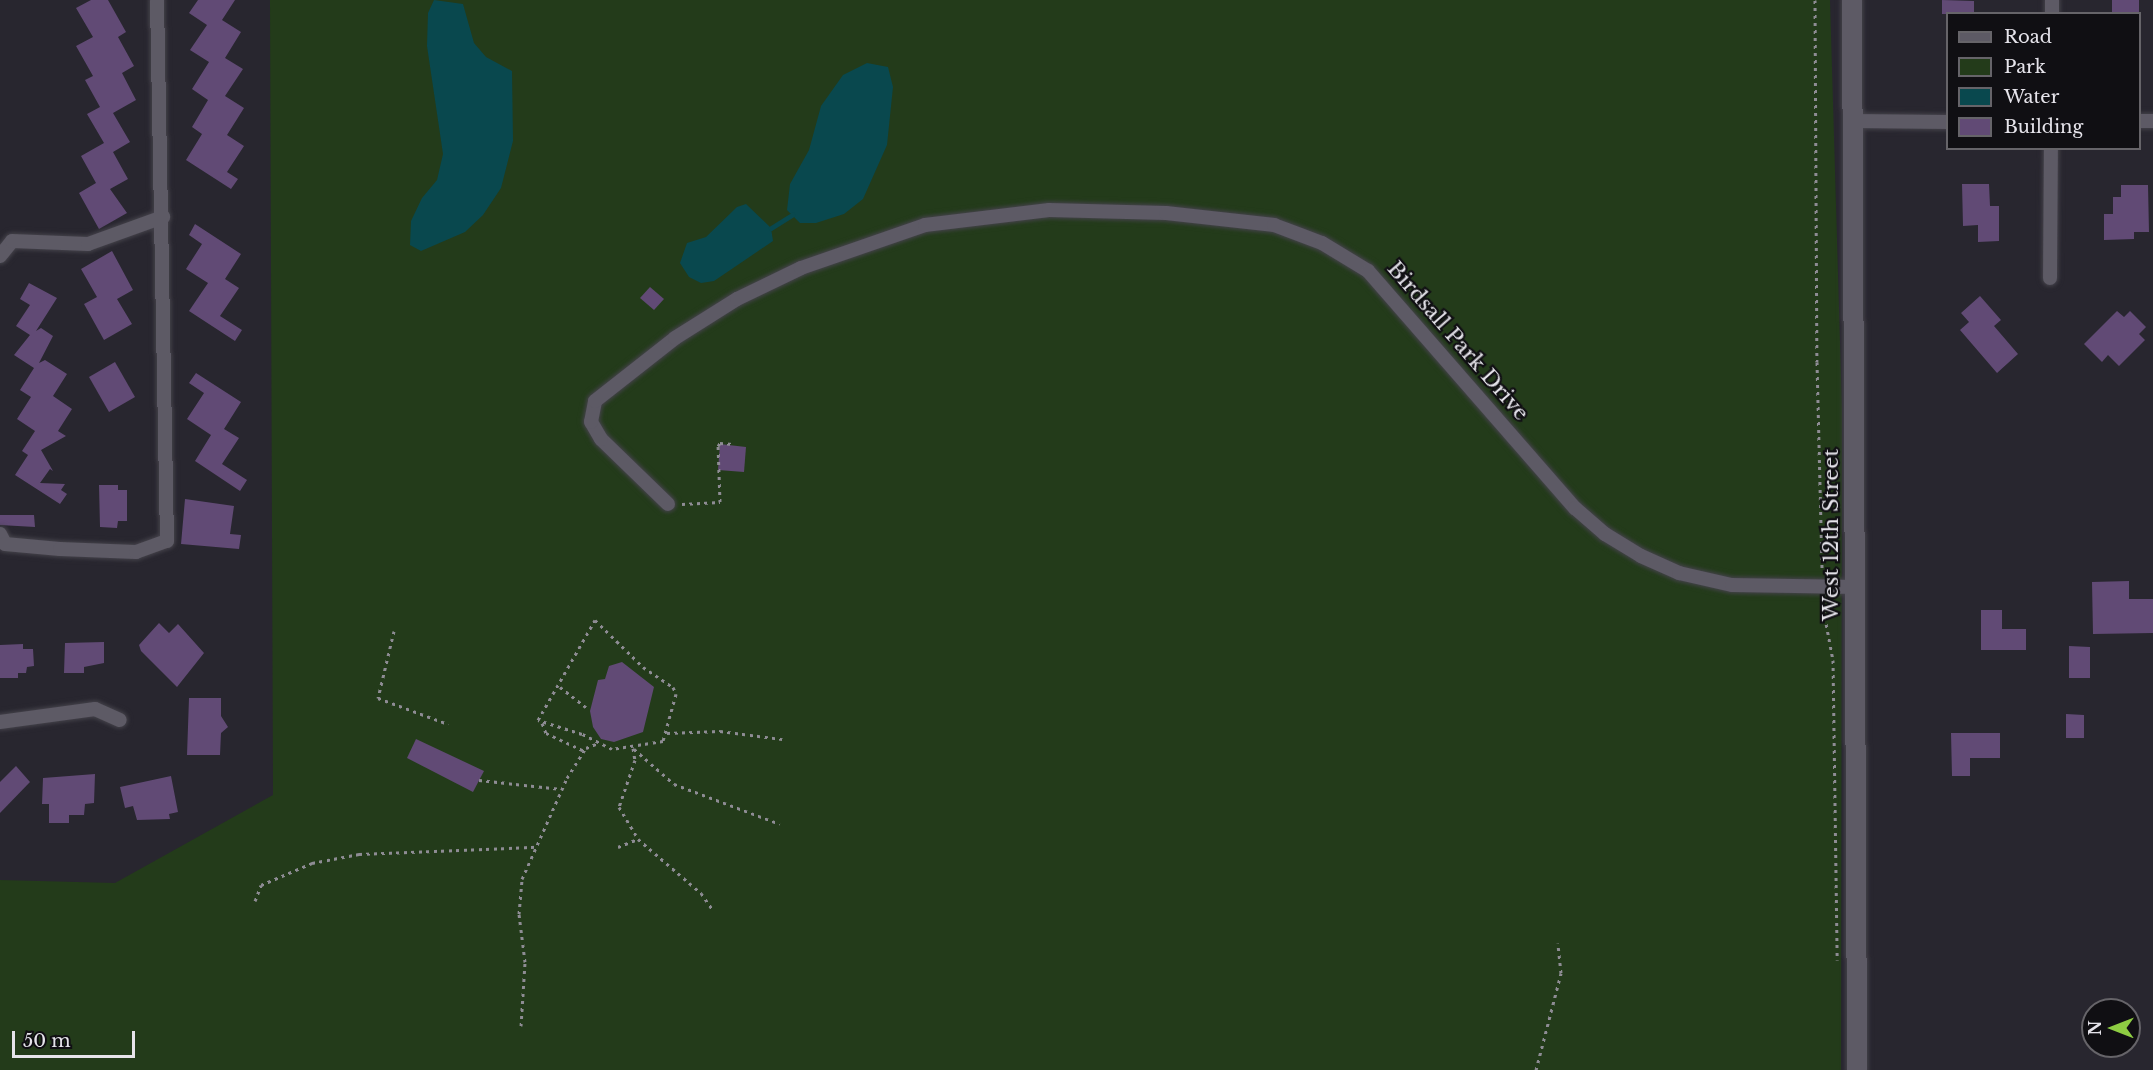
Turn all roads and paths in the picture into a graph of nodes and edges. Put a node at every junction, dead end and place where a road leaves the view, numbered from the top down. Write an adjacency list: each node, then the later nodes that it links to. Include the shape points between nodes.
1 (158, 0): 7 (street)
2 (1815, 0): 13 (path, via 1816,362)
3 (1852, 0): 4 (main road, West 12th Street)
4 (1852, 121): 5 (street); 14 (main road, West 12th Street)
5 (1946, 122)
6 (2051, 150): 9 (street)
7 (163, 217): 8 (street, via 88,244 12,241); 12 (street, via 167,541 136,552 60,549 4,544)
8 (0, 256)
9 (2050, 278)
10 (733, 444): 11 (path, via 718,446 720,502)
11 (668, 504): 13 (street, Birdsall Park Drive, via 601,439 591,422 595,401 675,338 737,299 801,268 925,225 1049,210 1166,213 1274,225 1322,243 1368,271 1575,508 1621,545 1661,566 1713,582)
12 (0, 534)
13 (1822, 587): 14 (street, Birdsall Park Drive); 36 (path, via 1822,616 1833,660)
14 (1856, 587): 39 (main road, West 12th Street)
15 (394, 631): 21 (path, via 378,698)
16 (560, 686): 17 (path); 19 (path); 22 (path, via 595,620 643,666 673,687 675,694)
17 (588, 708)
18 (120, 720): 20 (street, via 95,709)
19 (538, 720): 24 (path, via 582,734); 26 (path, via 546,733)
20 (0, 722)
21 (448, 724)
22 (666, 733): 23 (path, via 720,731); 25 (path, via 663,741)
23 (782, 739)
24 (596, 744): 25 (path, via 612,749); 26 (path)
25 (633, 748): 29 (path, via 674,784); 30 (path, via 635,760 619,807)
26 (585, 751): 28 (path)
27 (479, 780): 28 (path)
28 (562, 789): 32 (path)
29 (780, 824)
30 (638, 839): 31 (path); 34 (path, via 701,893)
31 (618, 846)
32 (537, 847): 33 (path, via 359,854 312,863 261,885); 37 (path, via 522,879 519,914 525,962)
33 (255, 901)
34 (712, 909)
35 (1558, 943): 38 (path, via 1561,973)
36 (1837, 964)
37 (521, 1026)
38 (1536, 1070)
39 (1857, 1070)

